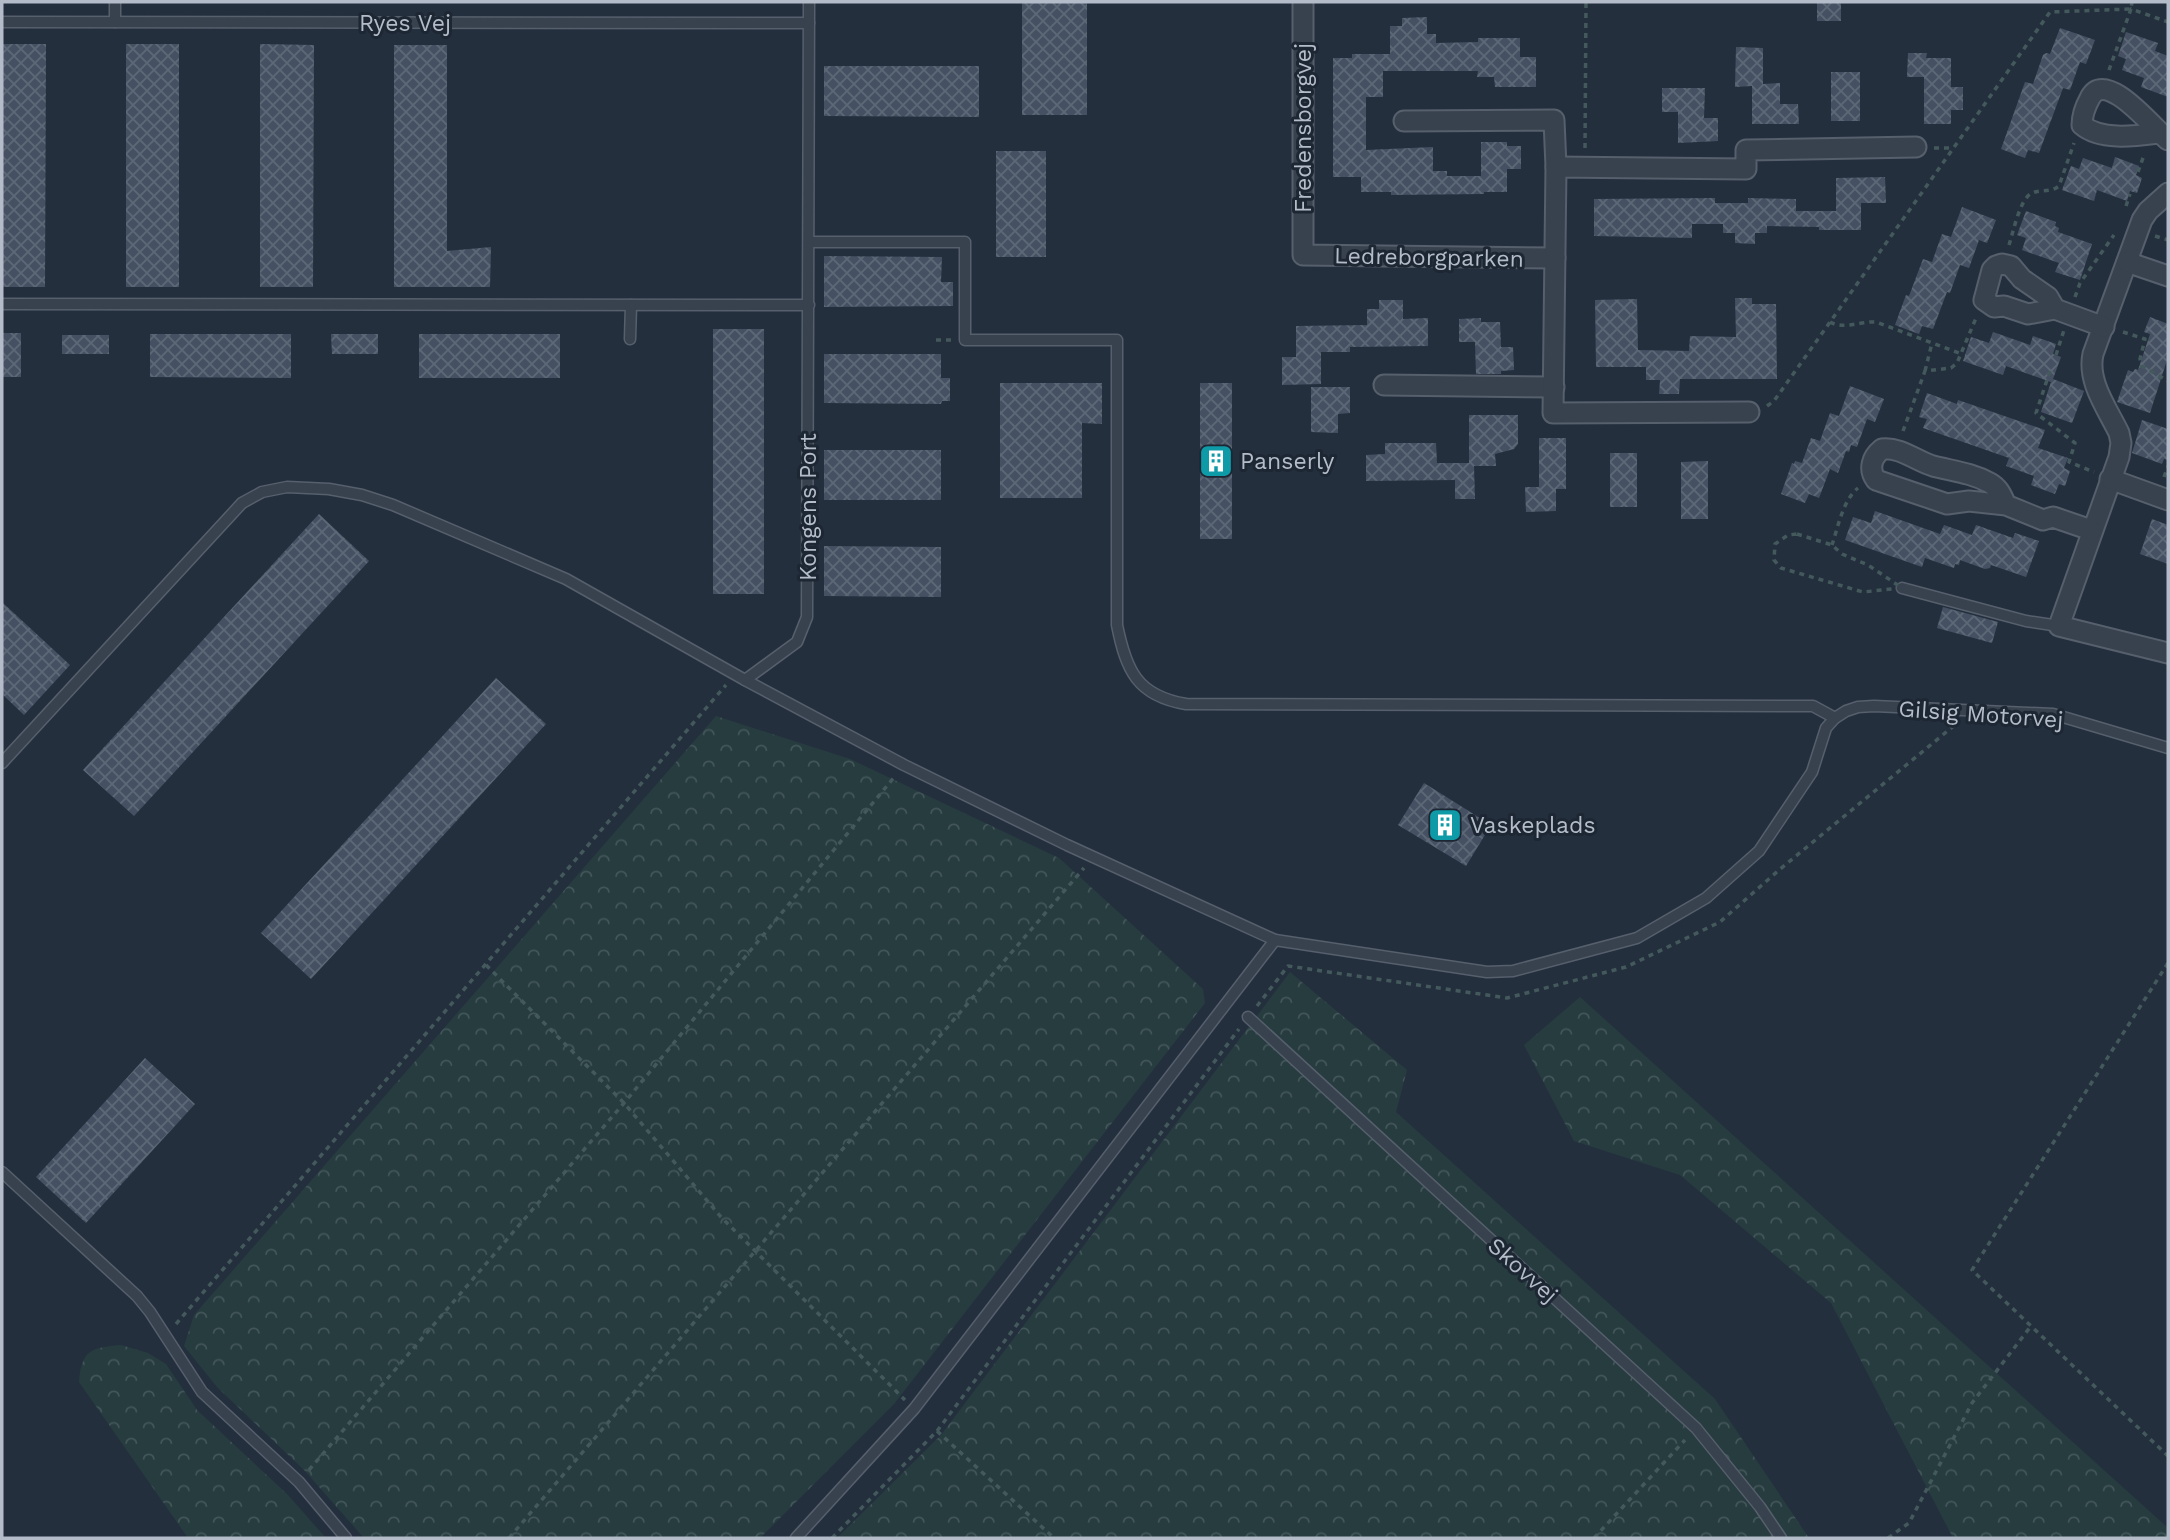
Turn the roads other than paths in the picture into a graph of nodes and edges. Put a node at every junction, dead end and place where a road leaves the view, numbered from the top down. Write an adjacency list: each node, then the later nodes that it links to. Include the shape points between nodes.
1 (115, 2): 5 (lane)
2 (809, 2): 6 (lane, Kongens Port)
3 (1303, 2): 13 (street, Fredensborgvej)
4 (2, 22): 5 (lane, Ryes Vej)
5 (115, 22): 6 (lane, Ryes Vej)
6 (809, 23): 12 (lane, Kongens Port)
7 (1404, 121): 10 (street, Ledreborgparken, via 1554,120)
8 (2163, 136): 8 (street, via 2095,134 2082,125 2082,118 2091,96 2102,88 2139,110)
9 (1916, 148): 10 (street, via 1746,150 1746,169)
10 (1556, 167): 14 (street, Ledreborgparken)
11 (2168, 193): 15 (street, via 2142,220)
12 (809, 242): 19 (lane, Kongens Port); 34 (lane, via 965,242 965,340 1117,341 1117,625 1133,675 1165,700 1200,704 1813,706)
13 (1303, 255): 14 (street, Ledreborgparken)
14 (1555, 258): 24 (street, Ledreborgparken)
15 (2127, 262): 16 (street); 21 (street)
16 (2168, 276)
17 (2, 303): 18 (lane)
18 (631, 305): 19 (lane); 22 (lane)
19 (809, 305): 33 (lane, Kongens Port, via 807,617 797,642)
20 (2062, 312): 20 (street, via 2028,314 1994,307 1983,295 1992,270 2002,264 2011,266); 21 (street)
21 (2104, 327): 26 (street, via 2091,365 2121,443)
22 (630, 339)
23 (1384, 385): 24 (street)
24 (1554, 387): 25 (street, Ledreborgparken, via 1553,413)
25 (1749, 412)
26 (2110, 479): 27 (street); 29 (street)
27 (2168, 500)
28 (2006, 505): 28 (street, via 1992,484 1896,450 1882,449 1872,464 1873,475 1882,483 1947,504 1969,500); 29 (street, via 2043,520 2053,517)
29 (2091, 530): 31 (street)
30 (1902, 588): 31 (lane, via 2026,621)
31 (2059, 625): 32 (street)
32 (2168, 653)
33 (745, 680): 36 (lane, via 566,579 393,505 329,489 287,487 262,492 242,503); 37 (lane, via 1067,845)
34 (1835, 718): 35 (lane, Gilsig Motorvej, via 1858,707 1874,706 2053,714); 37 (lane, via 1826,728 1812,772 1759,851 1706,898 1637,938 1513,971 1487,972)
35 (2168, 748)
36 (2, 763)
37 (1275, 940): 41 (lane, via 914,1409)
38 (1248, 1017): 42 (lane, Skovvej, via 1696,1428)
39 (2, 1172): 40 (lane, via 137,1296 202,1392 299,1482)
40 (346, 1538)
41 (796, 1538)
42 (1781, 1538)

